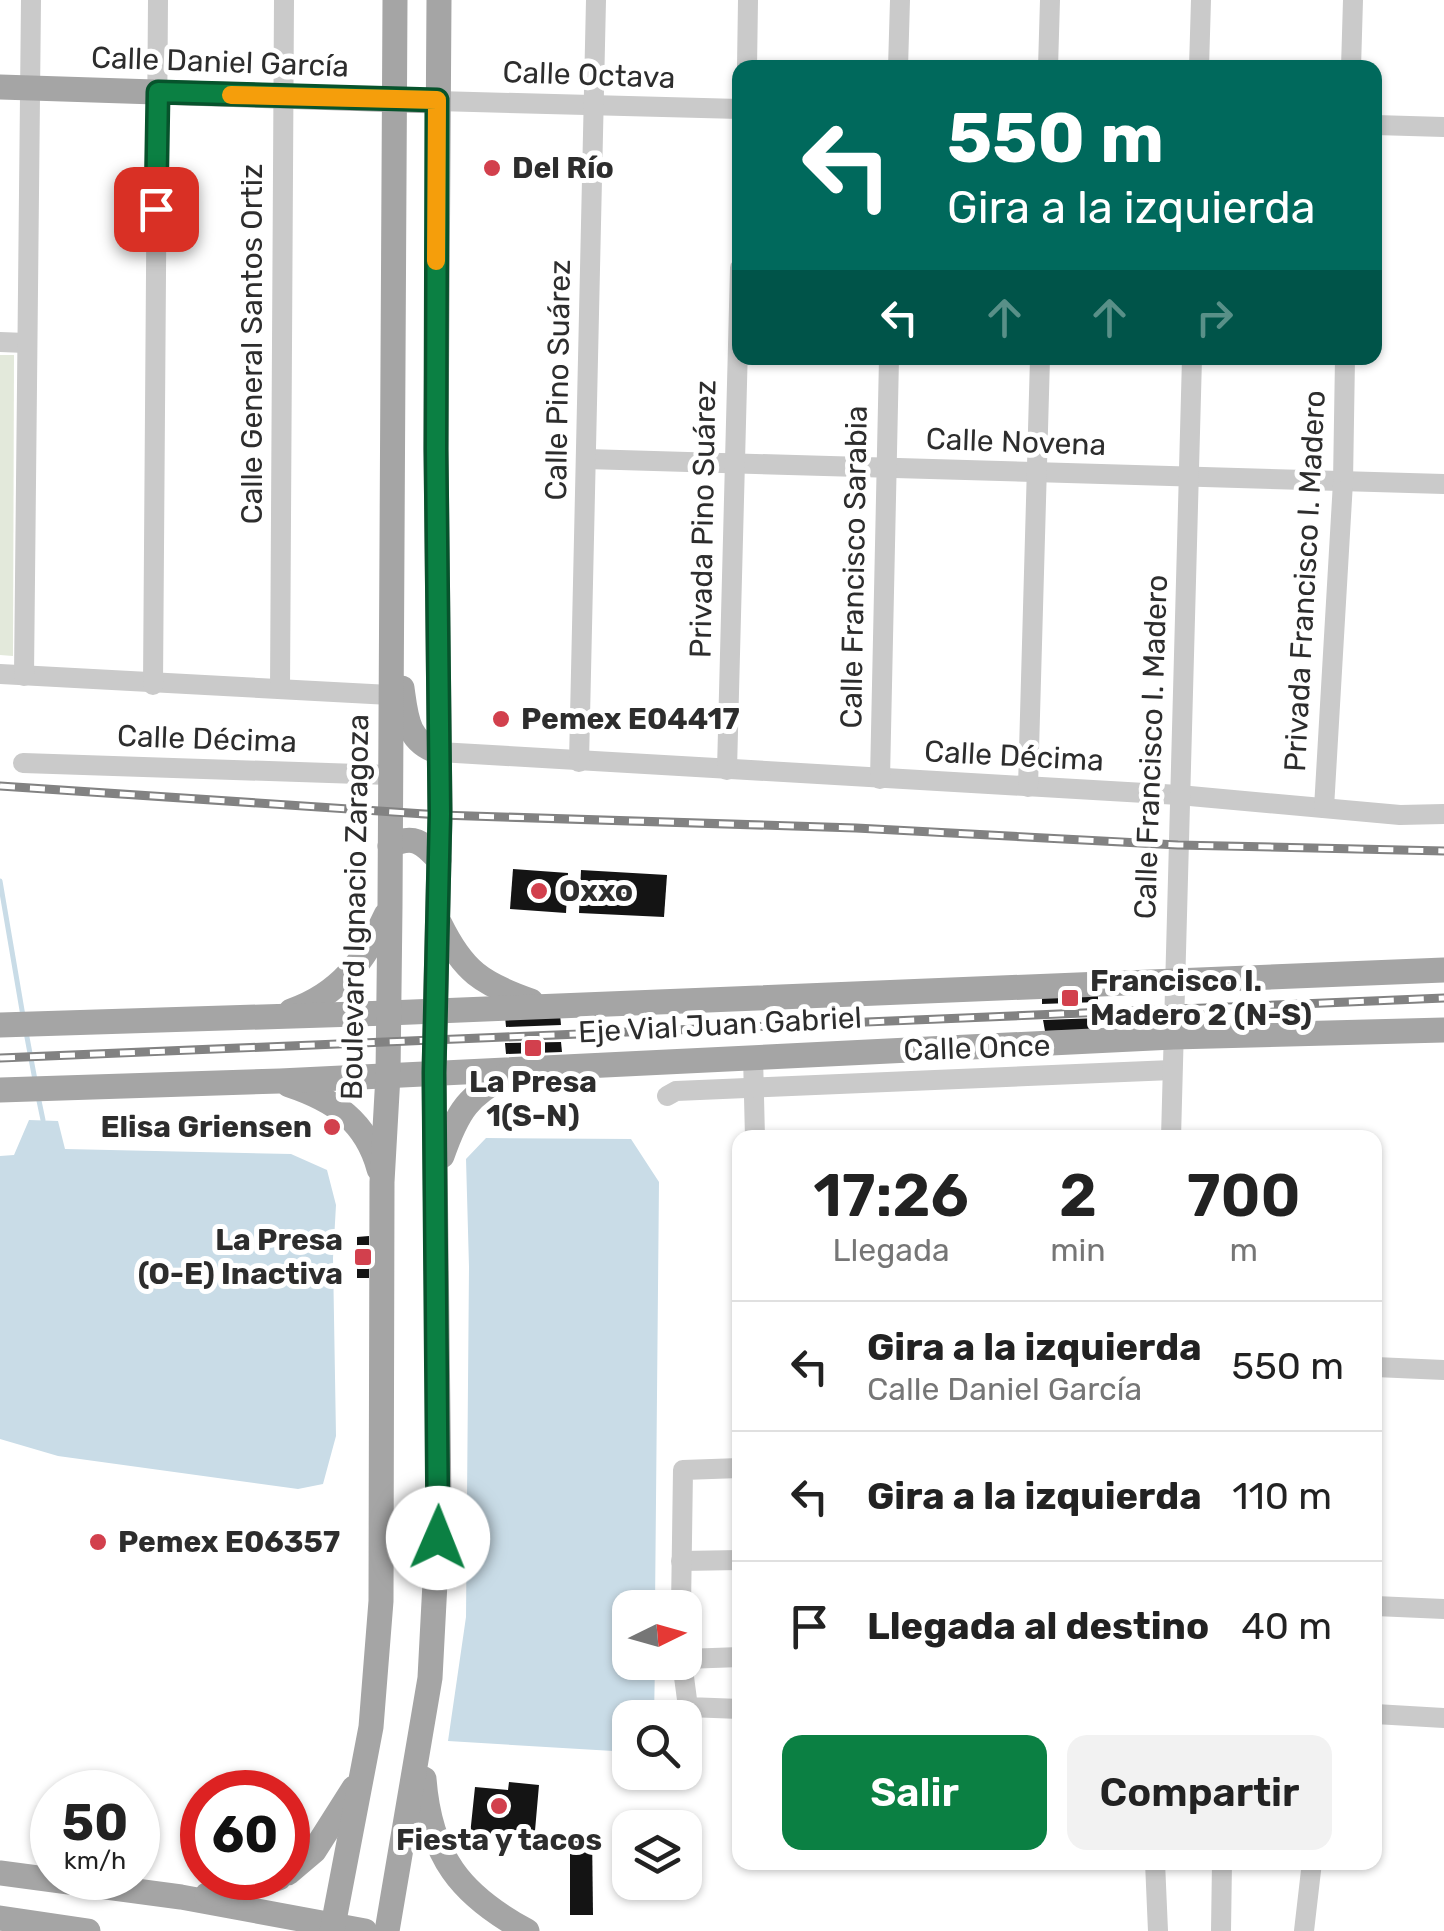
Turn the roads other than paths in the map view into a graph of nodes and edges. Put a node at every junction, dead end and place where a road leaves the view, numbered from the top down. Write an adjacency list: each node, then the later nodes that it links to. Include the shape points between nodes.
1 (31, 0): 18 (street)
2 (158, 0): 19 (street)
3 (284, 0): 20 (street, Calle General Santos Ortiz)
4 (394, 0): 21 (main road, Boulevard Ignacio Zaragoza)
5 (438, 0): 22 (main road)
6 (596, 0): 23 (street, Calle Pino Suárez)
7 (748, 0): 12 (street)
8 (900, 0): 13 (street)
9 (1050, 0): 14 (street)
10 (1201, 0): 15 (street)
11 (1353, 0): 16 (street)
12 (747, 60)
13 (898, 60)
14 (1048, 60)
15 (1199, 60)
16 (1351, 60)
17 (0, 88): 18 (main road, Calle Daniel García)
18 (31, 88): 19 (main road, Calle Daniel García); 28 (street)
19 (158, 92): 20 (main road, Calle Daniel García); 44 (street)
20 (284, 96): 21 (main road, Calle Daniel García); 45 (street, Calle General Santos Ortiz)
21 (394, 100): 22 (main road, Calle Daniel García); 41 (main road, Boulevard Ignacio Zaragoza)
22 (437, 100): 23 (street, Calle Octava); 47 (main road)
23 (594, 105): 24 (street, Calle Octava); 34 (street, Calle Pino Suárez)
24 (732, 109)
25 (1382, 125): 26 (street)
26 (1444, 127)
27 (0, 342): 28 (street)
28 (26, 342): 43 (street)
29 (736, 365): 35 (street, Privada Pino Suárez)
30 (889, 365): 36 (street, Calle Francisco Sarabia)
31 (1040, 365): 37 (street)
32 (1192, 365): 38 (street, Calle Francisco I. Madero)
33 (1345, 365): 39 (street, Privada Francisco I. Madero)
34 (586, 459): 35 (street, Calle Novena); 48 (street, Calle Pino Suárez)
35 (732, 463): 36 (street, Calle Novena); 50 (street, Privada Pino Suárez)
36 (886, 468): 37 (street, Calle Novena); 52 (street, Calle Francisco Sarabia)
37 (1036, 472): 38 (street, Calle Novena); 53 (street)
38 (1189, 476): 39 (street, Calle Novena); 54 (street, Calle Francisco I. Madero)
39 (1343, 482): 40 (street, Calle Novena); 55 (street, Privada Francisco I. Madero)
40 (1444, 484)
41 (391, 640): 46 (main road, Boulevard Ignacio Zaragoza); 47 (main road, via 412,734)
42 (0, 674): 43 (street)
43 (24, 676): 44 (street)
44 (152, 684): 45 (street)
45 (280, 689): 46 (street)
46 (390, 695): 51 (main road, Boulevard Ignacio Zaragoza)
47 (439, 752): 48 (street, Calle Décima); 58 (main road)
48 (579, 762): 50 (street, Calle Décima)
49 (23, 763): 51 (street, Calle Décima)
50 (727, 770): 52 (street, Calle Décima)
51 (389, 776): 57 (main road, Boulevard Ignacio Zaragoza)
52 (880, 778): 53 (street, Calle Décima)
53 (1028, 787): 54 (street, Calle Décima)
54 (1179, 795): 55 (street, Calle Décima); 62 (street, Calle Francisco I. Madero)
55 (1324, 808): 56 (street, Calle Décima)
56 (1444, 814)
57 (390, 846): 58 (main road, via 420,841); 59 (main road, Boulevard Ignacio Zaragoza)
58 (439, 860): 60 (main road)
59 (390, 906): 65 (main road, Boulevard Ignacio Zaragoza); 66 (main road, via 346,978 306,1006)
60 (439, 921): 63 (main road, via 482,981); 64 (main road)
61 (1444, 970): 62 (main road, Eje Vial Juan Gabriel)
62 (1174, 980): 63 (main road, Eje Vial Juan Gabriel); 69 (street, Calle Francisco I. Madero)
63 (545, 1006): 64 (main road, Eje Vial Juan Gabriel)
64 (435, 1010): 65 (main road, Eje Vial Juan Gabriel); 73 (main road)
65 (388, 1013): 66 (main road, Eje Vial Juan Gabriel); 74 (main road, Boulevard Ignacio Zaragoza)
66 (276, 1016): 67 (main road, Eje Vial Juan Gabriel)
67 (6, 1025)
68 (1444, 1030): 69 (main road, Eje Vial Juan Gabriel)
69 (1173, 1037): 70 (main road, Eje Vial Juan Gabriel); 72 (street, Calle Francisco I. Madero)
70 (754, 1056): 71 (main road, Eje Vial Juan Gabriel); 76 (street)
71 (520, 1068): 73 (main road, Eje Vial Juan Gabriel); 81 (main road, via 463,1106)
72 (1172, 1070): 76 (street, Calle Once); 80 (street, Calle Francisco I. Madero)
73 (434, 1073): 74 (main road, Eje Vial Juan Gabriel); 81 (main road)
74 (388, 1075): 75 (main road, Eje Vial Juan Gabriel); 82 (main road, Boulevard Ignacio Zaragoza)
75 (280, 1082): 77 (main road, Eje Vial Juan Gabriel); 82 (main road, via 318,1094 356,1122 374,1149)
76 (754, 1087): 78 (street, Calle Once); 79 (street)
77 (13, 1089)
78 (666, 1096)
79 (754, 1130)
80 (1171, 1130)
81 (436, 1170): 97 (main road, via 439,1506)
82 (382, 1182): 98 (main road, Boulevard Ignacio Zaragoza, via 381,1601)
83 (1382, 1367): 84 (street)
84 (1444, 1370)
85 (732, 1468): 87 (street, via 683,1470)
86 (732, 1560): 87 (street)
87 (681, 1561): 88 (street)
88 (681, 1590)
89 (1382, 1606): 90 (street)
90 (1444, 1609)
91 (732, 1658): 92 (street)
92 (702, 1660)
93 (686, 1680): 94 (street, via 688,1707)
94 (732, 1710)
95 (1382, 1714): 96 (street)
96 (1444, 1718)
97 (420, 1749): 112 (main road); 113 (main road, via 426,1812 444,1858 474,1897)
98 (364, 1771): 99 (main road); 109 (main road, Boulevard Ignacio Zaragoza)
99 (310, 1854)
100 (1155, 1870): 114 (street)
101 (1222, 1870): 115 (street)
102 (1311, 1870): 116 (street)
103 (0, 1873): 104 (main road)
104 (30, 1877)
105 (55, 1900): 108 (main road)
106 (196, 1900): 109 (main road)
107 (0, 1918): 108 (main road)
108 (42, 1924): 110 (main road)
109 (333, 1928): 111 (main road)
110 (88, 1931)
111 (365, 1931)
112 (388, 1931)
113 (527, 1931)
114 (1158, 1931)
115 (1221, 1931)
116 (1304, 1931)

